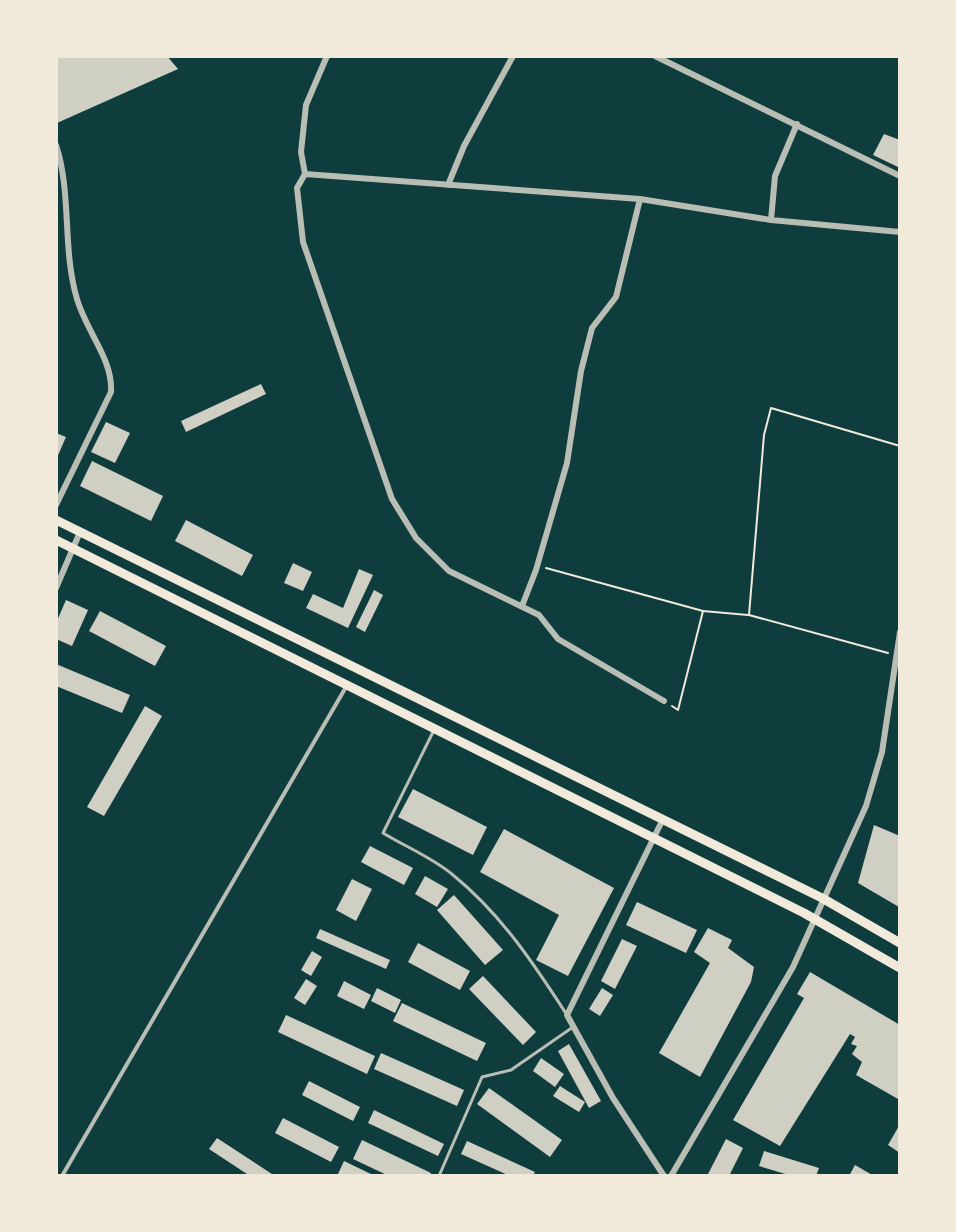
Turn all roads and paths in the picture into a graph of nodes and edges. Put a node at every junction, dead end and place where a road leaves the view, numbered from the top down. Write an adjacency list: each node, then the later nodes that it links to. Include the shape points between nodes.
1 (327, 56): 7 (street, via 306,105 301,152)
2 (513, 56): 9 (street)
3 (655, 56): 4 (street)
4 (669, 60): 5 (street)
5 (797, 124): 8 (street); 11 (street, via 775,176)
6 (56, 145): 14 (street, via 63,165 67,244 77,300 112,378 111,392)
7 (305, 174): 9 (street); 21 (street, via 297,188 303,242 392,499 416,538 449,571)
8 (900, 176)
9 (448, 185): 10 (street)
10 (640, 199): 11 (street); 19 (street, via 616,297 592,328 567,463)
11 (771, 220): 12 (street)
12 (900, 232)
13 (900, 446): 23 (path, via 771,408 764,435)
14 (56, 505)
15 (56, 520): 16 (main road)
16 (80, 532): 18 (street); 30 (main road)
17 (56, 540): 18 (main road)
18 (73, 548): 20 (street); 27 (main road)
19 (538, 566): 21 (street); 22 (path)
20 (56, 588)
21 (522, 606): 28 (street, via 539,615 558,639)
22 (703, 611): 23 (path); 28 (path, via 678,710)
23 (749, 615): 25 (path)
24 (900, 632): 25 (street)
25 (897, 656): 26 (street)
26 (897, 678): 32 (street, via 866,806)
27 (347, 684): 29 (main road); 38 (street)
28 (664, 701)
29 (435, 728): 31 (main road); 36 (lane, via 383,833 451,873 497,916)
30 (663, 819): 31 (street); 32 (main road)
31 (654, 838): 33 (main road); 36 (street)
32 (822, 898): 33 (street); 34 (main road)
33 (817, 920): 35 (main road); 41 (street)
34 (900, 943)
35 (900, 968)
36 (567, 1015): 37 (street)
37 (573, 1027): 39 (lane, via 511,1070 482,1077); 40 (street)
38 (62, 1176)
39 (439, 1176)
40 (664, 1176)
41 (671, 1176)

